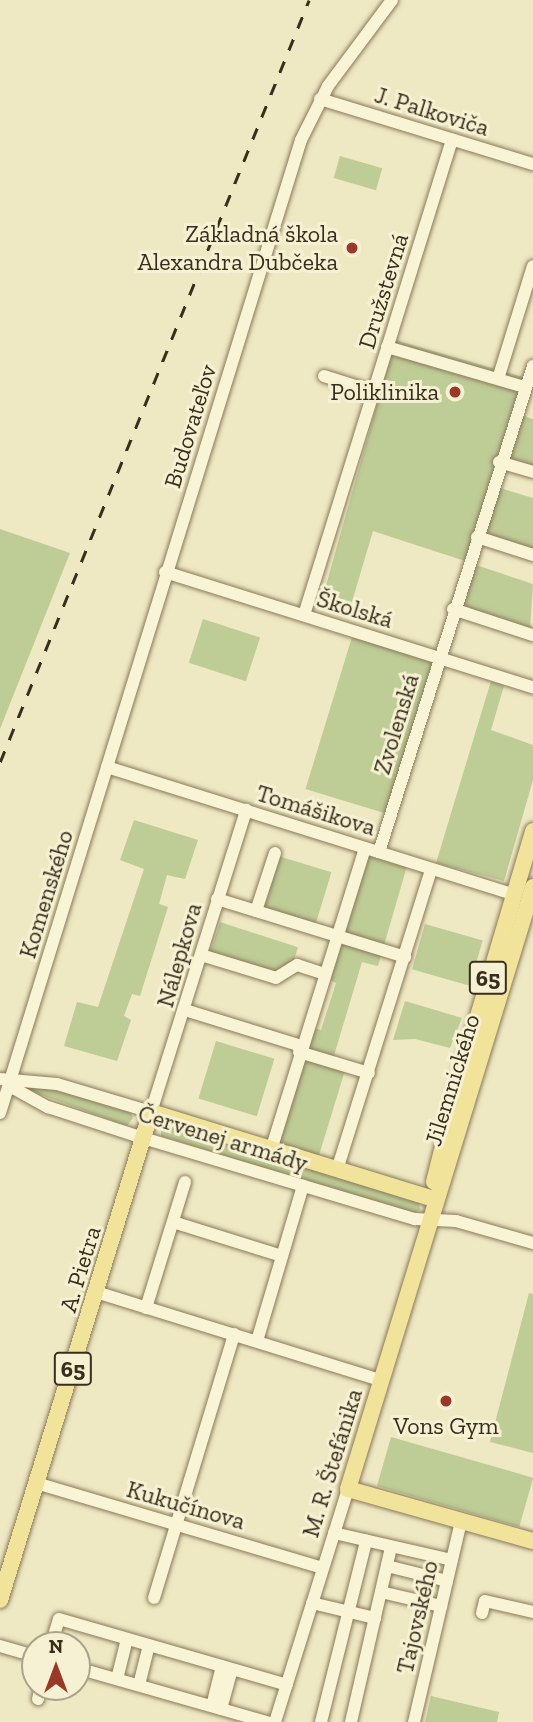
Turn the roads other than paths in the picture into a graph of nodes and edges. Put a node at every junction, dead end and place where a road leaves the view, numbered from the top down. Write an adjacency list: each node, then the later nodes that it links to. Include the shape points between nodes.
1 (392, 0): 2 (street, Budovateľov)
2 (320, 99): 3 (street, J. Palkoviča); 16 (street, Budovateľov, via 301,140)
3 (452, 139): 4 (street, J. Palkoviča); 6 (street, Družstevná)
4 (533, 164)
5 (533, 266): 9 (street)
6 (387, 347): 9 (street); 11 (street, Družstevná)
7 (533, 366): 10 (street, Zvolenská)
8 (324, 376): 11 (street)
9 (498, 379): 10 (street)
10 (528, 385): 12 (street, Zvolenská)
11 (374, 392): 18 (street, Družstevná)
12 (499, 462): 13 (street); 14 (street, Zvolenská)
13 (533, 472)
14 (477, 537): 15 (street); 17 (street, Zvolenská)
15 (533, 555)
16 (165, 572): 18 (street, Školská); 22 (street, Budovateľov)
17 (453, 609): 19 (street); 20 (street, Zvolenská)
18 (303, 615): 20 (street, Školská)
19 (531, 635)
20 (438, 657): 21 (street, Školská); 26 (street, Zvolenská)
21 (533, 687)
22 (107, 767): 23 (street, Tomášikova); 41 (street, Komenského)
23 (246, 810): 25 (street, Tomášikova); 31 (street, Nálepkova)
24 (533, 831): 30 (main road, Jilemnického / 65)
25 (365, 848): 26 (street, Tomášikova); 33 (street)
26 (379, 852): 28 (street, Tomášikova)
27 (275, 853): 32 (street)
28 (431, 870): 30 (street, Tomášikova); 36 (street)
29 (533, 887): 34 (main road, Jilemnického / 65)
30 (513, 894): 34 (main road, Jilemnického / 65)
31 (217, 899): 32 (street); 35 (street, Nálepkova)
32 (256, 911): 33 (street)
33 (337, 935): 36 (street); 37 (street)
34 (504, 953): 49 (main road, Jilemnického / 65); 50 (main road, Jilemnického / 65)
35 (201, 955): 37 (street, via 276,978 297,965); 38 (street, Nálepkova)
36 (405, 957): 40 (street)
37 (324, 974): 39 (street)
38 (185, 1010): 39 (street); 42 (street, Nálepkova)
39 (300, 1049): 40 (street); 45 (street)
40 (369, 1073): 46 (street)
41 (5, 1080): 42 (street, Červenej armády, via 57,1084); 43 (street, Komenského); 44 (street, Červenej armády, via 48,1107)
42 (151, 1112): 44 (main road, A. Pietra / 65); 45 (main road, Červenej armády)
43 (0, 1113)
44 (143, 1138): 48 (street, Červenej armády); 54 (main road, A. Pietra / 65)
45 (271, 1150): 46 (main road, Červenej armády)
46 (337, 1170): 49 (main road, Červenej armády)
47 (185, 1182): 51 (street)
48 (303, 1186): 50 (street, Červenej armády, via 415,1219); 53 (street)
49 (428, 1197): 50 (main road)
50 (431, 1217): 52 (street, Červenej armády); 58 (main road, M. R. Štefánika / 65)
51 (173, 1223): 53 (street); 55 (street)
52 (533, 1243)
53 (282, 1256): 57 (street)
54 (96, 1292): 55 (street); 59 (main road, A. Pietra / 65)
55 (146, 1308): 56 (street)
56 (234, 1334): 57 (street); 62 (street)
57 (257, 1341): 58 (street)
58 (381, 1380): 60 (main road, M. R. Štefánika / 65)
59 (36, 1483): 62 (street, Kukučínova); 73 (main road, A. Pietra / 65)
60 (348, 1489): 61 (main road); 63 (street, M. R. Štefánika)
61 (461, 1521): 65 (main road); 67 (street, Tajovského)
62 (175, 1524): 69 (street, Kukučínova); 72 (street)
63 (334, 1533): 64 (street); 69 (street, M. R. Štefánika)
64 (366, 1541): 66 (street); 76 (street)
65 (533, 1541)
66 (391, 1548): 67 (street); 68 (street, Tajovského)
67 (452, 1560): 70 (street, Tajovského)
68 (387, 1566): 70 (street); 71 (street, Tajovského)
69 (323, 1568): 74 (street, M. R. Štefánika)
70 (447, 1581): 75 (street, Tajovského)
71 (381, 1592): 75 (street); 79 (street, Tajovského)
72 (153, 1598)
73 (0, 1600)
74 (312, 1603): 76 (street); 89 (street, M. R. Štefánika)
75 (441, 1606): 95 (street, Tajovského)
76 (347, 1611): 79 (street); 93 (street)
77 (533, 1612): 78 (street, via 485,1601)
78 (482, 1613)
79 (375, 1618): 94 (street, Tajovského)
80 (55, 1631): 81 (street, via 59,1619)
81 (127, 1639): 82 (street); 87 (street)
82 (149, 1645): 85 (street); 88 (street)
83 (0, 1646): 84 (street)
84 (21, 1652)
85 (227, 1667): 89 (street); 90 (street)
86 (91, 1672): 87 (street)
87 (117, 1678): 88 (street)
88 (139, 1685): 90 (street)
89 (287, 1685): 92 (street, M. R. Štefánika)
90 (217, 1707): 91 (street)
91 (267, 1722)
92 (275, 1722)
93 (321, 1722)
94 (351, 1722)
95 (414, 1722)

